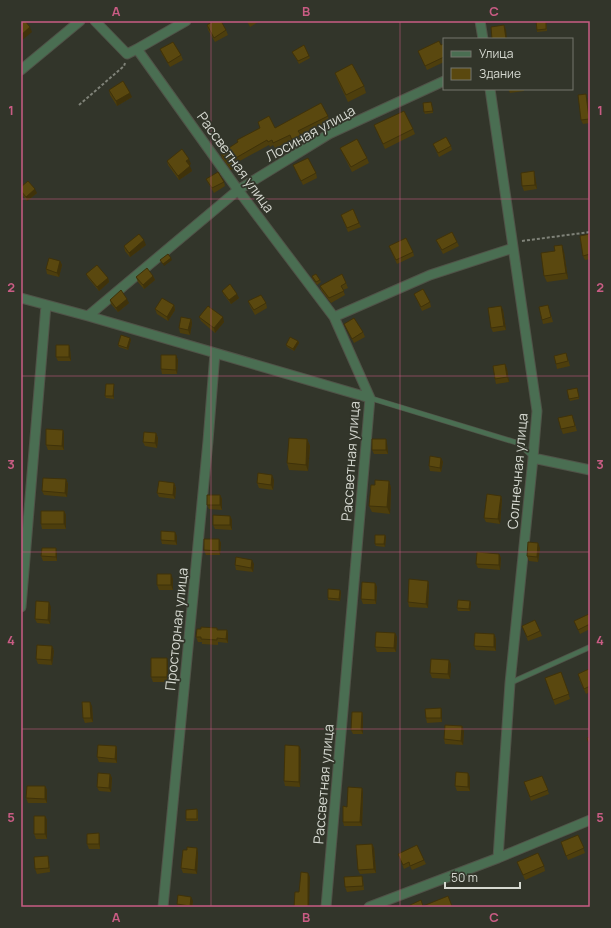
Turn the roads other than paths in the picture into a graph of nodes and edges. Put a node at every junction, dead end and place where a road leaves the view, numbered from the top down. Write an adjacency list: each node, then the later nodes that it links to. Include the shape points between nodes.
1 (80, 21): 7 (street)
2 (95, 21): 6 (street, via 127,54)
3 (186, 21): 6 (street)
4 (480, 21): 5 (street)
5 (483, 38)
6 (137, 50): 10 (street, Рассветная улица)
7 (21, 70)
8 (443, 81): 10 (street, Лосиная улица, via 329,134)
9 (490, 90): 11 (street, Солнечная улица)
10 (238, 190): 14 (street, Лосиная улица); 15 (street, Рассветная улица)
11 (513, 245): 15 (street, via 430,275); 18 (street, Солнечная улица, via 536,411)
12 (21, 298): 13 (street)
13 (46, 306): 14 (street); 20 (street)
14 (88, 316): 16 (street)
15 (334, 317): 17 (street, Рассветная улица)
16 (215, 353): 17 (street); 25 (street, Просторная улица)
17 (370, 398): 18 (lane, via 518,443); 26 (street, Рассветная улица)
18 (534, 458): 19 (street); 22 (street, Солнечная улица)
19 (590, 470)
20 (21, 607)
21 (590, 647): 22 (lane)
22 (510, 683): 24 (street, Солнечная улица)
23 (590, 820): 24 (street)
24 (498, 858): 27 (street)
25 (162, 907)
26 (326, 907)
27 (370, 907)

